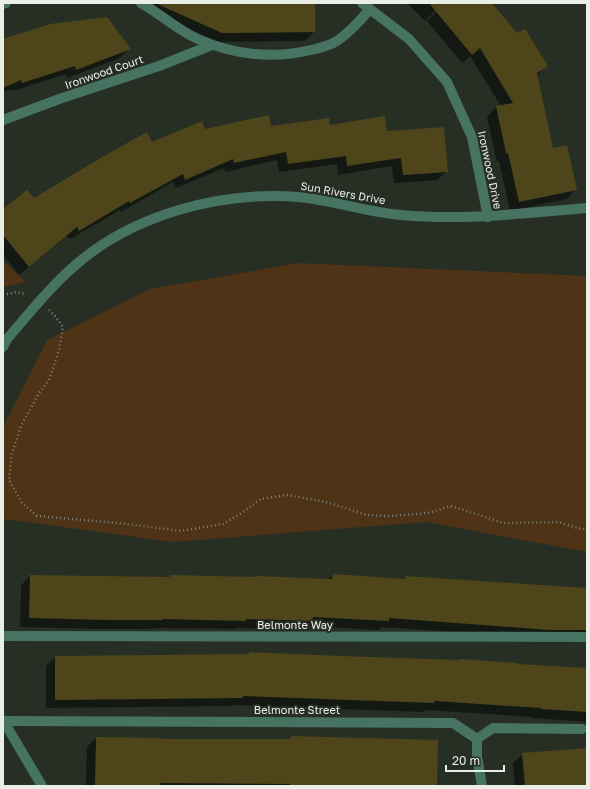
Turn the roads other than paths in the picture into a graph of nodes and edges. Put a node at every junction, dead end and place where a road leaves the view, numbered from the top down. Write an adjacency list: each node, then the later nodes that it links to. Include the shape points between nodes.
1 (6, 3): 3 (street)
2 (141, 3): 5 (street, via 182,31)
3 (3, 4)
4 (366, 6): 5 (street, via 361,20 337,41 321,48 282,55 252,54); 8 (street, Ironwood Drive, via 409,39 447,82 472,137)
5 (212, 45): 6 (street, Ironwood Court)
6 (3, 120)
7 (587, 208): 8 (street, Sun Rivers Drive)
8 (488, 217): 9 (street, Sun Rivers Drive, via 400,215 320,200 277,196 254,196 189,207 146,222 88,255 47,292)
9 (3, 347)
10 (3, 636): 11 (street, Belmonte Way)
11 (587, 637)
12 (3, 721): 14 (street, Belmonte Street, via 453,723); 15 (street)
13 (582, 728): 14 (street, via 493,728)
14 (476, 739): 16 (street)
15 (42, 786)
16 (482, 786)

